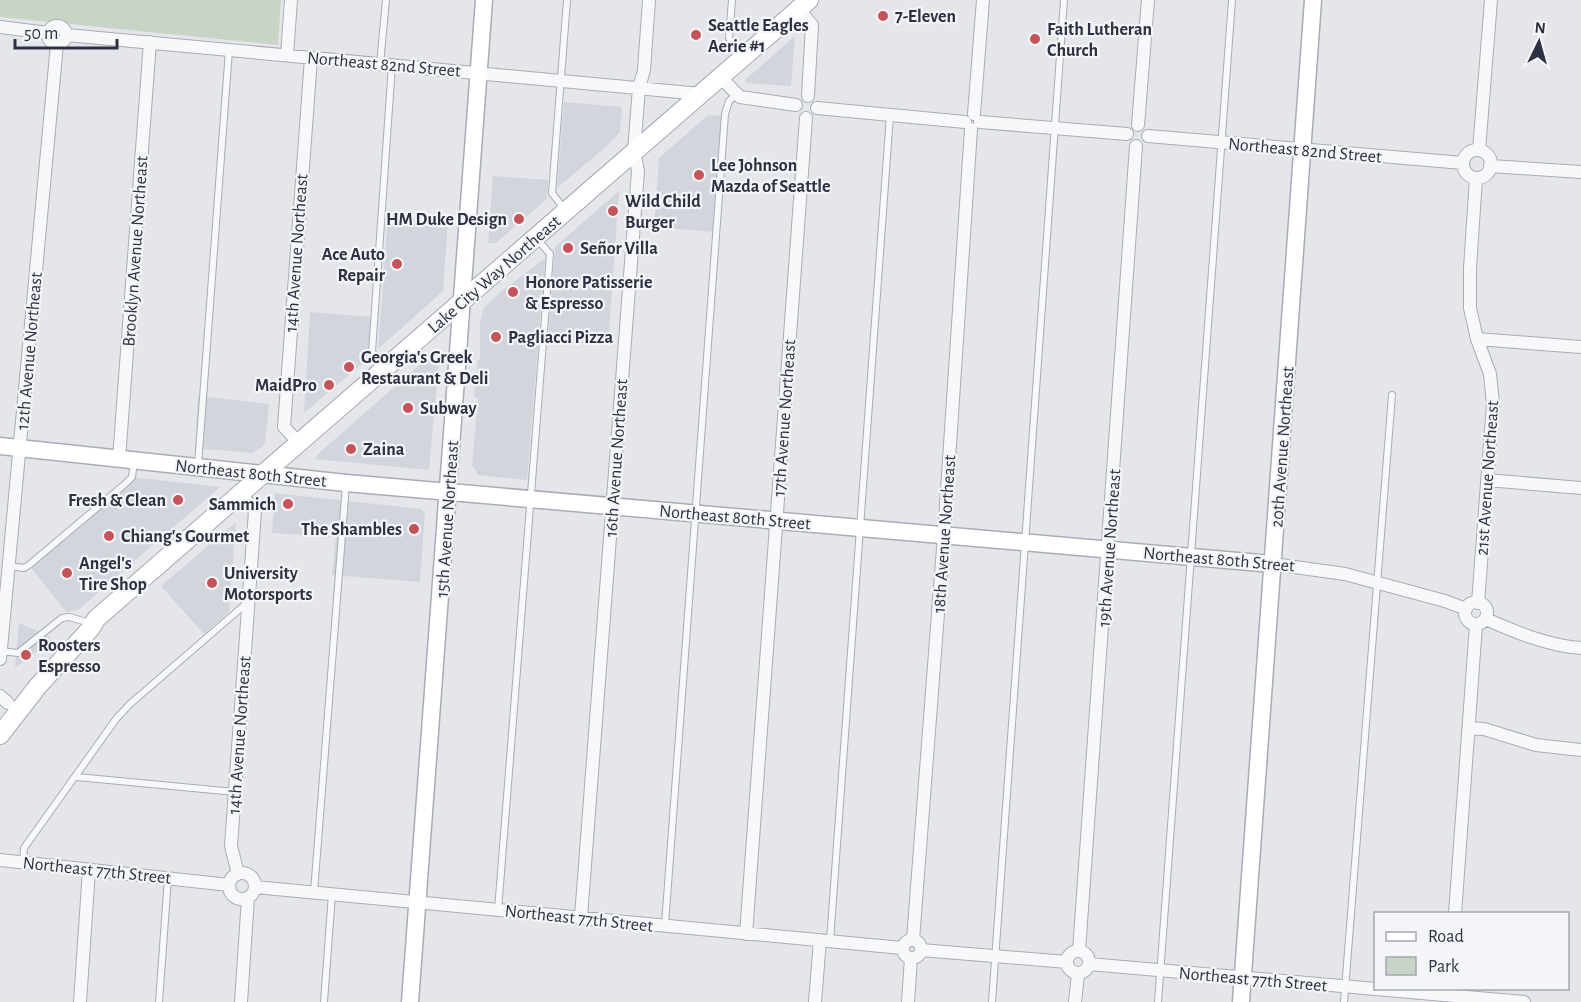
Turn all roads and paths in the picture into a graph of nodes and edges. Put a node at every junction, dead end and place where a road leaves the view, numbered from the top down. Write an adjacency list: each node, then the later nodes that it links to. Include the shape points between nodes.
1 (291, 0): 20 (street)
2 (386, 0): 23 (lane)
3 (484, 0): 24 (street, 15th Avenue Northeast)
4 (567, 0): 26 (lane)
5 (649, 0): 27 (street, 16th Avenue Northeast)
6 (732, 0): 21 (lane, via 729,39)
7 (983, 0): 35 (street, 18th Avenue Northeast)
8 (1064, 0): 37 (lane)
9 (1148, 0): 36 (street)
10 (1232, 0): 40 (lane)
11 (1314, 0): 42 (street, 20th Avenue Northeast)
12 (1491, 0): 43 (street)
13 (804, 4): 21 (main road, Lake City Way Northeast); 30 (street, via 812,25)
14 (0, 27): 15 (street)
15 (48, 33): 16 (street, via 57,26); 18 (street, via 50,41)
16 (67, 35): 17 (street, Northeast 82nd Street); 18 (street, via 64,42)
17 (150, 42): 19 (street, Northeast 82nd Street); 59 (street, Brooklyn Avenue Northeast)
18 (57, 44): 58 (street, 12th Avenue Northeast)
19 (229, 50): 20 (street, Northeast 82nd Street); 60 (lane)
20 (287, 55): 22 (street, Northeast 82nd Street)
21 (744, 57): 25 (main road, Lake City Way Northeast)
22 (311, 58): 23 (street, Northeast 82nd Street); 56 (street, 14th Avenue Northeast, via 284,427)
23 (386, 65): 24 (street, Northeast 82nd Street); 54 (lane, via 372,352)
24 (478, 73): 26 (street, Northeast 82nd Street); 51 (street, 15th Avenue Northeast)
25 (719, 76): 28 (main road, Lake City Way Northeast); 29 (street)
26 (561, 82): 27 (street, Northeast 82nd Street); 49 (lane, via 552,194)
27 (639, 88): 28 (street, Northeast 82nd Street); 44 (street, 16th Avenue Northeast)
28 (701, 94): 44 (main road, Lake City Way Northeast)
29 (736, 95): 31 (street); 69 (lane, via 724,114)
30 (808, 96): 31 (street); 32 (street)
31 (796, 105): 34 (street, via 798,113)
32 (818, 108): 33 (street); 34 (street)
33 (890, 115): 35 (street); 71 (lane)
34 (806, 118): 70 (street, 17th Avenue Northeast)
35 (972, 122): 37 (street); 72 (street, 18th Avenue Northeast)
36 (1138, 125): 38 (street); 39 (street)
37 (1055, 129): 38 (street); 73 (lane)
38 (1127, 134): 41 (street, via 1129,142)
39 (1148, 136): 40 (street, Northeast 82nd Street); 41 (street, via 1144,144)
40 (1222, 143): 42 (street, Northeast 82nd Street); 75 (lane)
41 (1136, 146): 74 (street, 19th Avenue Northeast)
42 (1303, 150): 45 (street, Northeast 82nd Street); 76 (street, 20th Avenue Northeast)
43 (1479, 150): 45 (street, via 1468,153); 46 (street, via 1489,157)
44 (634, 151): 49 (main road, Lake City Way Northeast); 68 (street, 16th Avenue Northeast, via 638,171)
45 (1463, 163): 48 (street, via 1466,172)
46 (1490, 165): 47 (street); 48 (street, via 1485,175)
47 (1581, 172)
48 (1476, 178): 52 (street, 21st Avenue Northeast, via 1469,289)
49 (566, 211): 50 (main road, Lake City Way Northeast)
50 (536, 238): 51 (main road, Lake City Way Northeast); 67 (lane, via 550,254)
51 (462, 302): 54 (main road, Lake City Way Northeast); 65 (street, 15th Avenue Northeast)
52 (1477, 339): 53 (street); 62 (street, 21st Avenue Northeast, via 1492,388)
53 (1581, 347)
54 (386, 368): 56 (main road, Lake City Way Northeast)
55 (1392, 395): 78 (lane)
56 (299, 443): 61 (main road, Lake City Way Northeast)
57 (0, 446): 58 (street, Northeast 80th Street)
58 (20, 448): 59 (street, Northeast 80th Street); 77 (street, 12th Avenue Northeast)
59 (126, 460): 60 (street, Northeast 80th Street); 77 (lane, via 132,477 29,565)
60 (198, 467): 61 (street, Northeast 80th Street)
61 (264, 474): 63 (street, Northeast 80th Street); 66 (main road, Lake City Way Northeast)
62 (1487, 480): 64 (street); 80 (street, 21st Avenue Northeast)
63 (346, 483): 65 (street, Northeast 80th Street); 100 (lane)
64 (1581, 488)
65 (448, 492): 67 (street, Northeast 80th Street); 102 (street, 15th Avenue Northeast)
66 (241, 494): 79 (street, 14th Avenue Northeast, via 255,511); 82 (main road, Lake City Way Northeast)
67 (530, 499): 68 (street, Northeast 80th Street); 103 (lane)
68 (612, 506): 69 (street, Northeast 80th Street); 105 (street, 16th Avenue Northeast)
69 (695, 513): 70 (street, Northeast 80th Street); 106 (lane)
70 (777, 520): 71 (street, Northeast 80th Street); 107 (street, 17th Avenue Northeast)
71 (861, 528): 72 (street, Northeast 80th Street); 108 (lane)
72 (944, 535): 73 (street, Northeast 80th Street); 109 (street, 18th Avenue Northeast)
73 (1026, 542): 74 (street, Northeast 80th Street); 111 (lane)
74 (1109, 549): 75 (street, Northeast 80th Street); 110 (street, 19th Avenue Northeast)
75 (1191, 556): 76 (street, Northeast 80th Street); 114 (lane)
76 (1273, 564): 78 (street, Northeast 80th Street, via 1315,568); 116 (street, 20th Avenue Northeast)
77 (9, 567): 85 (street, 12th Avenue Northeast)
78 (1376, 582): 81 (street, Northeast 80th Street); 117 (lane)
79 (248, 602): 91 (lane, via 130,704); 92 (street, 14th Avenue Northeast)
80 (1478, 603): 81 (street); 83 (street, via 1486,608)
81 (1466, 609): 83 (street, via 1467,621)
82 (91, 620): 85 (lane, via 62,618 18,653); 87 (main road, Lake City Way Northeast, via 67,638); 89 (main road, Lake City Way Northeast, via 83,637)
83 (1481, 622): 84 (street); 88 (street)
84 (1581, 648)
85 (1, 651): 86 (street, 12th Avenue Northeast)
86 (0, 658)
87 (3, 704)
88 (1469, 728): 90 (street); 104 (street)
89 (0, 735)
90 (1581, 750)
91 (76, 777): 92 (lane); 94 (lane, via 24,848)
92 (235, 792): 96 (street, 14th Avenue Northeast, via 231,846)
93 (0, 860): 94 (street, Northeast 77th Street)
94 (23, 862): 95 (street, Northeast 77th Street)
95 (89, 870): 97 (street, Northeast 77th Street); 121 (street)
96 (238, 874): 98 (street); 99 (street, via 250,876 255,883)
97 (168, 878): 98 (street, Northeast 77th Street); 122 (lane)
98 (229, 885): 99 (street, via 236,898)
99 (251, 892): 100 (street, Northeast 77th Street); 123 (street)
100 (314, 892): 101 (street, Northeast 77th Street)
101 (332, 894): 102 (street, Northeast 77th Street); 124 (lane)
102 (418, 903): 103 (street, Northeast 77th Street); 125 (street, 15th Avenue Northeast)
103 (498, 910): 105 (street, Northeast 77th Street)
104 (1455, 912)
105 (582, 917): 106 (street, Northeast 77th Street)
106 (665, 926): 107 (street, Northeast 77th Street)
107 (746, 934): 108 (street, Northeast 77th Street)
108 (825, 941): 109 (street, Northeast 77th Street); 126 (street)
109 (912, 946): 111 (street, Northeast 77th Street); 127 (street, via 903,954 911,958)
110 (1079, 951): 112 (street, via 1071,953); 113 (street, via 1087,955)
111 (995, 956): 112 (street, Northeast 77th Street); 128 (lane)
112 (1067, 962): 115 (street, via 1070,971)
113 (1089, 964): 114 (street, Northeast 77th Street); 115 (street, via 1085,972)
114 (1160, 970): 116 (street, Northeast 77th Street); 130 (lane)
115 (1078, 974): 129 (street)
116 (1243, 978): 117 (street, Northeast 77th Street); 131 (street, 20th Avenue Northeast)
117 (1345, 987): 118 (street, Northeast 77th Street); 132 (lane)
118 (1374, 989)
119 (1385, 990): 120 (street, Northeast 77th Street)
120 (1451, 995): 133 (street, Northeast 77th Street)
121 (80, 1002)
122 (159, 1002)
123 (241, 1002)
124 (324, 1002)
125 (410, 1002)
126 (815, 1002)
127 (908, 1002)
128 (992, 1002)
129 (1076, 1002)
130 (1158, 1002)
131 (1241, 1002)
132 (1344, 1002)
133 (1524, 1002)

